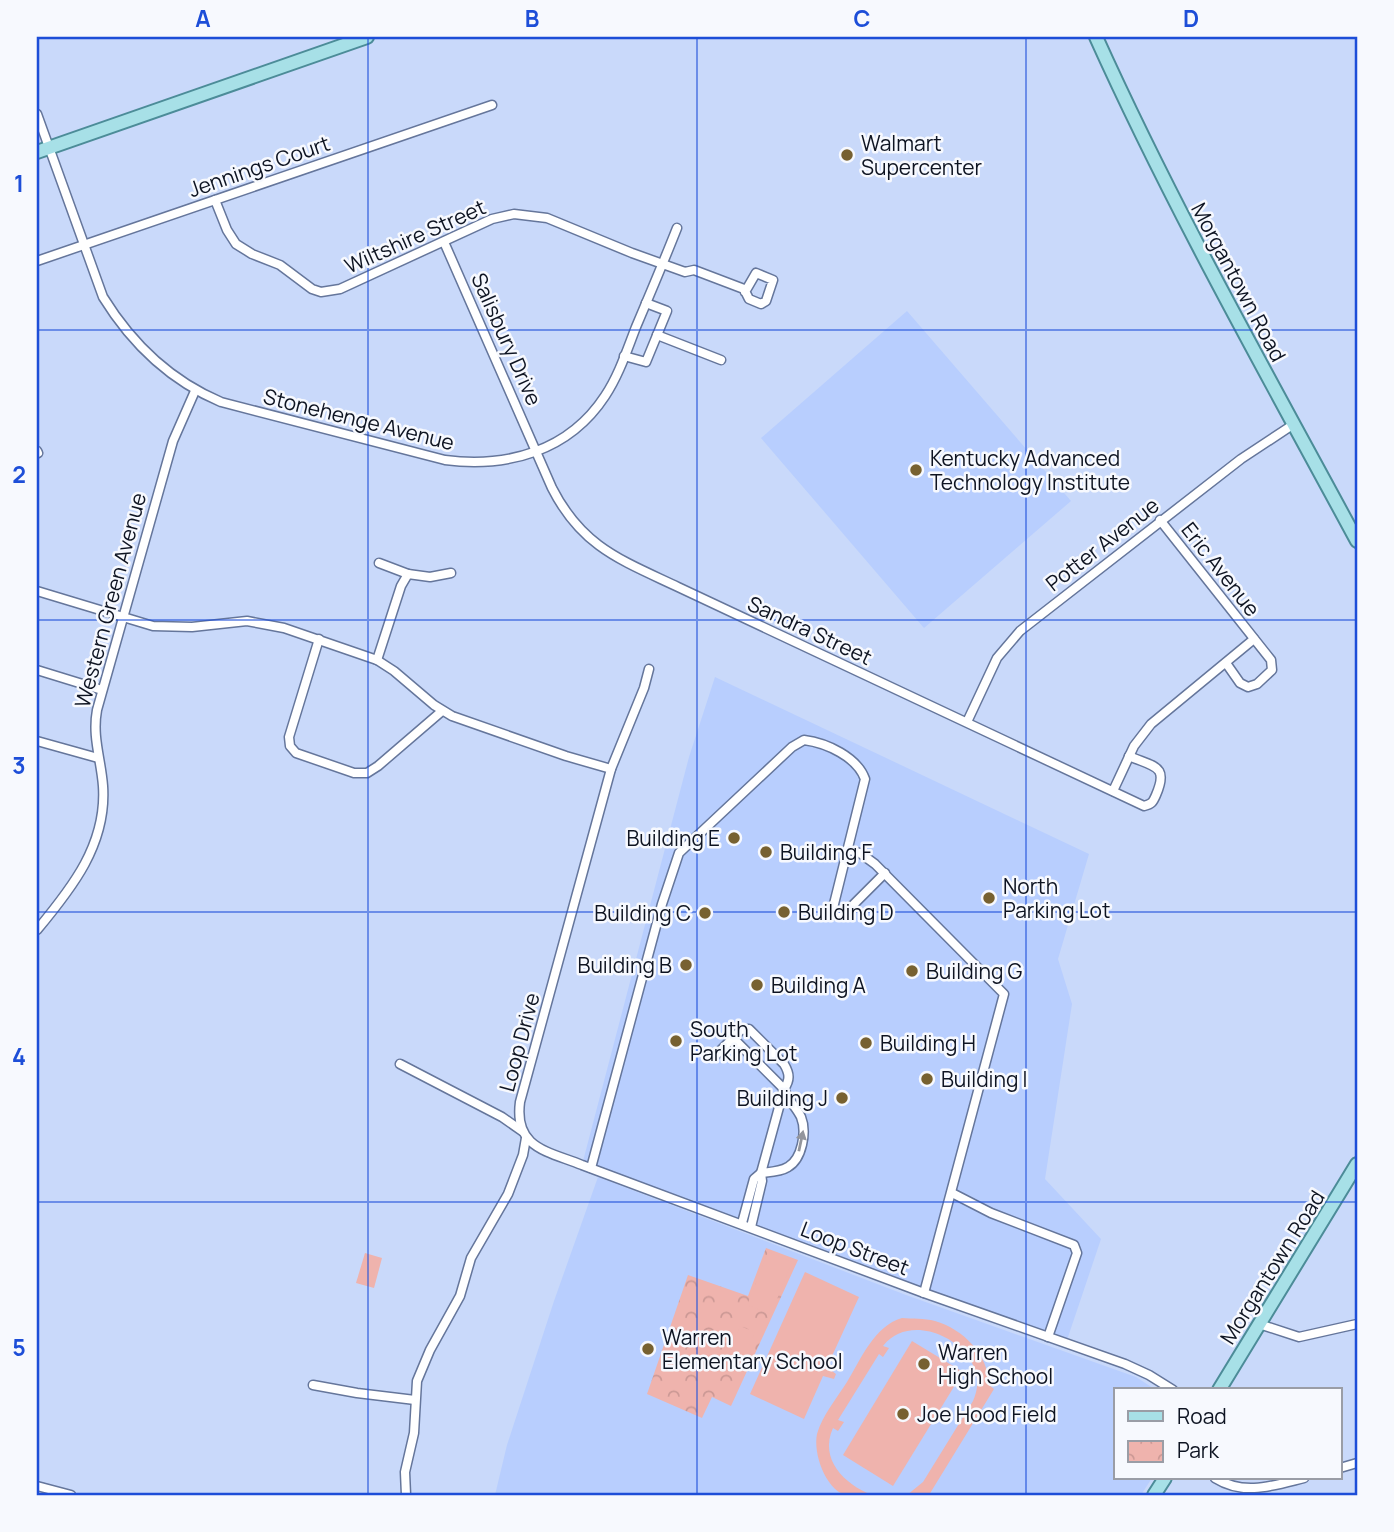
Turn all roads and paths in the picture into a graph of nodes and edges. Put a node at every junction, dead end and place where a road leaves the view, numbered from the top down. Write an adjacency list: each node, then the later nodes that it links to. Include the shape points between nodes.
1 (367, 37): 5 (main road)
2 (1096, 37): 18 (main road, Morgantown Road, via 1177,209)
3 (492, 105): 6 (street, Jennings Court)
4 (37, 114): 5 (street, Stonehenge Avenue)
5 (43, 150): 9 (street, Stonehenge Avenue)
6 (215, 200): 8 (street, Wiltshire Street, via 236,244 321,292 340,289); 9 (street, Jennings Court)
7 (677, 228): 11 (street, Stonehenge Avenue)
8 (444, 242): 11 (street, Wiltshire Street, via 492,219 525,214 559,222); 19 (street, Salisbury Drive)
9 (83, 244): 10 (street, Jennings Court); 17 (street, Stonehenge Avenue, via 118,321 154,360)
10 (37, 261)
11 (663, 263): 12 (street, Wiltshire Street, via 685,272 694,270); 13 (street, Stonehenge Avenue)
12 (746, 292)
13 (646, 303): 14 (street, via 667,311); 15 (street, Stonehenge Avenue)
14 (657, 335): 15 (street, via 646,362); 16 (street)
15 (624, 356): 19 (street, Stonehenge Avenue, via 611,387 592,413 567,435)
16 (721, 360)
17 (195, 391): 19 (street, Stonehenge Avenue, via 246,410 446,460 495,462); 26 (street, Western Green Avenue, via 173,441)
18 (1294, 424): 20 (street, Potter Avenue); 21 (main road, Morgantown Road)
19 (538, 451): 35 (street, Sandra Street, via 568,515 604,550)
20 (1160, 520): 28 (street, Eric Avenue); 35 (street, Potter Avenue, via 1012,639)
21 (1357, 541)
22 (379, 563): 24 (street)
23 (452, 573): 24 (street)
24 (408, 574): 29 (street)
25 (37, 591): 26 (street)
26 (122, 618): 27 (street, via 171,628 247,621); 33 (street, Western Green Avenue)
27 (319, 639): 29 (street); 34 (street, via 289,737 296,754 367,773)
28 (1254, 639): 30 (street); 30 (street, Eric Avenue, via 1271,660 1270,674 1244,686)
29 (377, 660): 34 (street)
30 (1226, 663): 37 (street, via 1151,724)
31 (649, 669): 39 (street, Loop Drive)
32 (37, 670): 33 (street)
33 (102, 690): 38 (street, Western Green Avenue, via 94,729)
34 (442, 711): 39 (street)
35 (967, 722): 40 (street, Sandra Street)
36 (37, 741): 38 (street)
37 (1129, 756): 40 (street); 40 (street, Sandra Street, via 1162,775 1152,803 1144,806)
38 (98, 758): 43 (street, Western Green Avenue, via 103,803 94,844 74,885)
39 (611, 769): 50 (street, Loop Drive, via 520,1102)
40 (1112, 791)
41 (849, 850): 42 (street); 42 (street, via 834,915 842,916); 52 (street, via 865,786 863,773 852,759 804,740 680,853)
42 (884, 873): 54 (street, via 1004,994)
43 (37, 930)
44 (733, 1038): 45 (street); 47 (street); 47 (street, via 745,1028 785,1064 789,1076)
45 (716, 1055)
46 (400, 1064): 50 (street, Loop Street, via 502,1117)
47 (784, 1089): 48 (street); 49 (street)
48 (792, 1105): 49 (street); 53 (street, one-way to 48, via 788,1167 797,1155 804,1133)
49 (779, 1108): 53 (street)
50 (524, 1134): 52 (street, Loop Street, via 536,1147); 64 (street, Loop Drive, via 523,1155 509,1194 471,1258 460,1296 417,1381)
51 (1357, 1164): 58 (main road, Morgantown Road)
52 (591, 1168): 55 (street, Loop Street)
53 (761, 1173): 55 (street, via 754,1179); 56 (street)
54 (952, 1192): 57 (street); 60 (street, via 991,1213 1074,1245 1077,1253)
55 (741, 1223): 56 (street, Loop Street)
56 (751, 1227): 57 (street, Loop Street)
57 (924, 1293): 60 (street, Loop Street)
58 (1259, 1324): 59 (street, via 1299,1337); 63 (main road, Morgantown Road)
59 (1357, 1324)
60 (1048, 1337): 62 (street, Loop Street, via 1136,1368)
61 (313, 1385): 64 (street)
62 (1170, 1388)
63 (1220, 1388)
64 (415, 1400): 69 (street, Loop Drive, via 405,1472)
65 (1218, 1480): 66 (street, via 1249,1489)
66 (1296, 1480)
67 (37, 1486): 68 (street)
68 (71, 1495)
69 (407, 1495)

